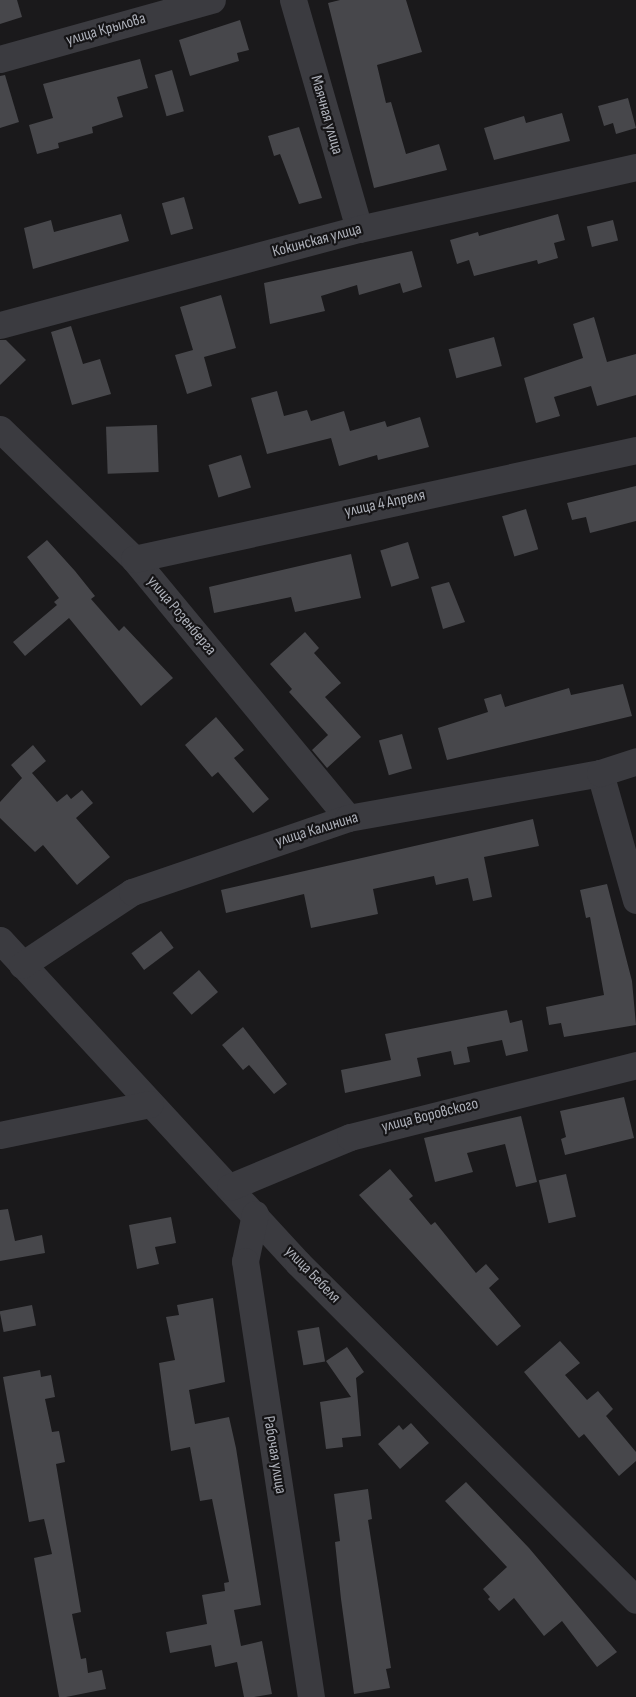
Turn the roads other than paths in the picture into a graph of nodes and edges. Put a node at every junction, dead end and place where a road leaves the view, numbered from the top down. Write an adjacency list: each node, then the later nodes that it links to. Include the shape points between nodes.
1 (212, 0): 3 (street, улица Крылова)
2 (293, 0): 5 (street, Маячная улица)
3 (0, 59)
4 (636, 167): 5 (street, Кокинская улица)
5 (359, 230): 6 (street, Кокинская улица)
6 (0, 325)
7 (0, 429): 9 (street, улица Розенберга)
8 (636, 450): 9 (street, улица 4 Апреля)
9 (134, 559): 12 (street, улица Розенберга)
10 (636, 761): 11 (street, улица Калинина)
11 (600, 773): 12 (street, улица Калинина); 13 (street)
12 (348, 818): 15 (street, улица Калинина, via 132,892)
13 (636, 900)
14 (0, 940): 15 (street, улица Бебеля)
15 (22, 965): 17 (street, улица Бебеля)
16 (636, 1065): 19 (street, улица Воровского, via 350,1137)
17 (150, 1104): 18 (street); 19 (street, улица Бебеля)
18 (0, 1135)
19 (230, 1187): 20 (street, улица Бебеля)
20 (255, 1214): 21 (street, улица Бебеля); 22 (street, Рабочая улица, via 245,1261)
21 (636, 1600)
22 (310, 1697)

